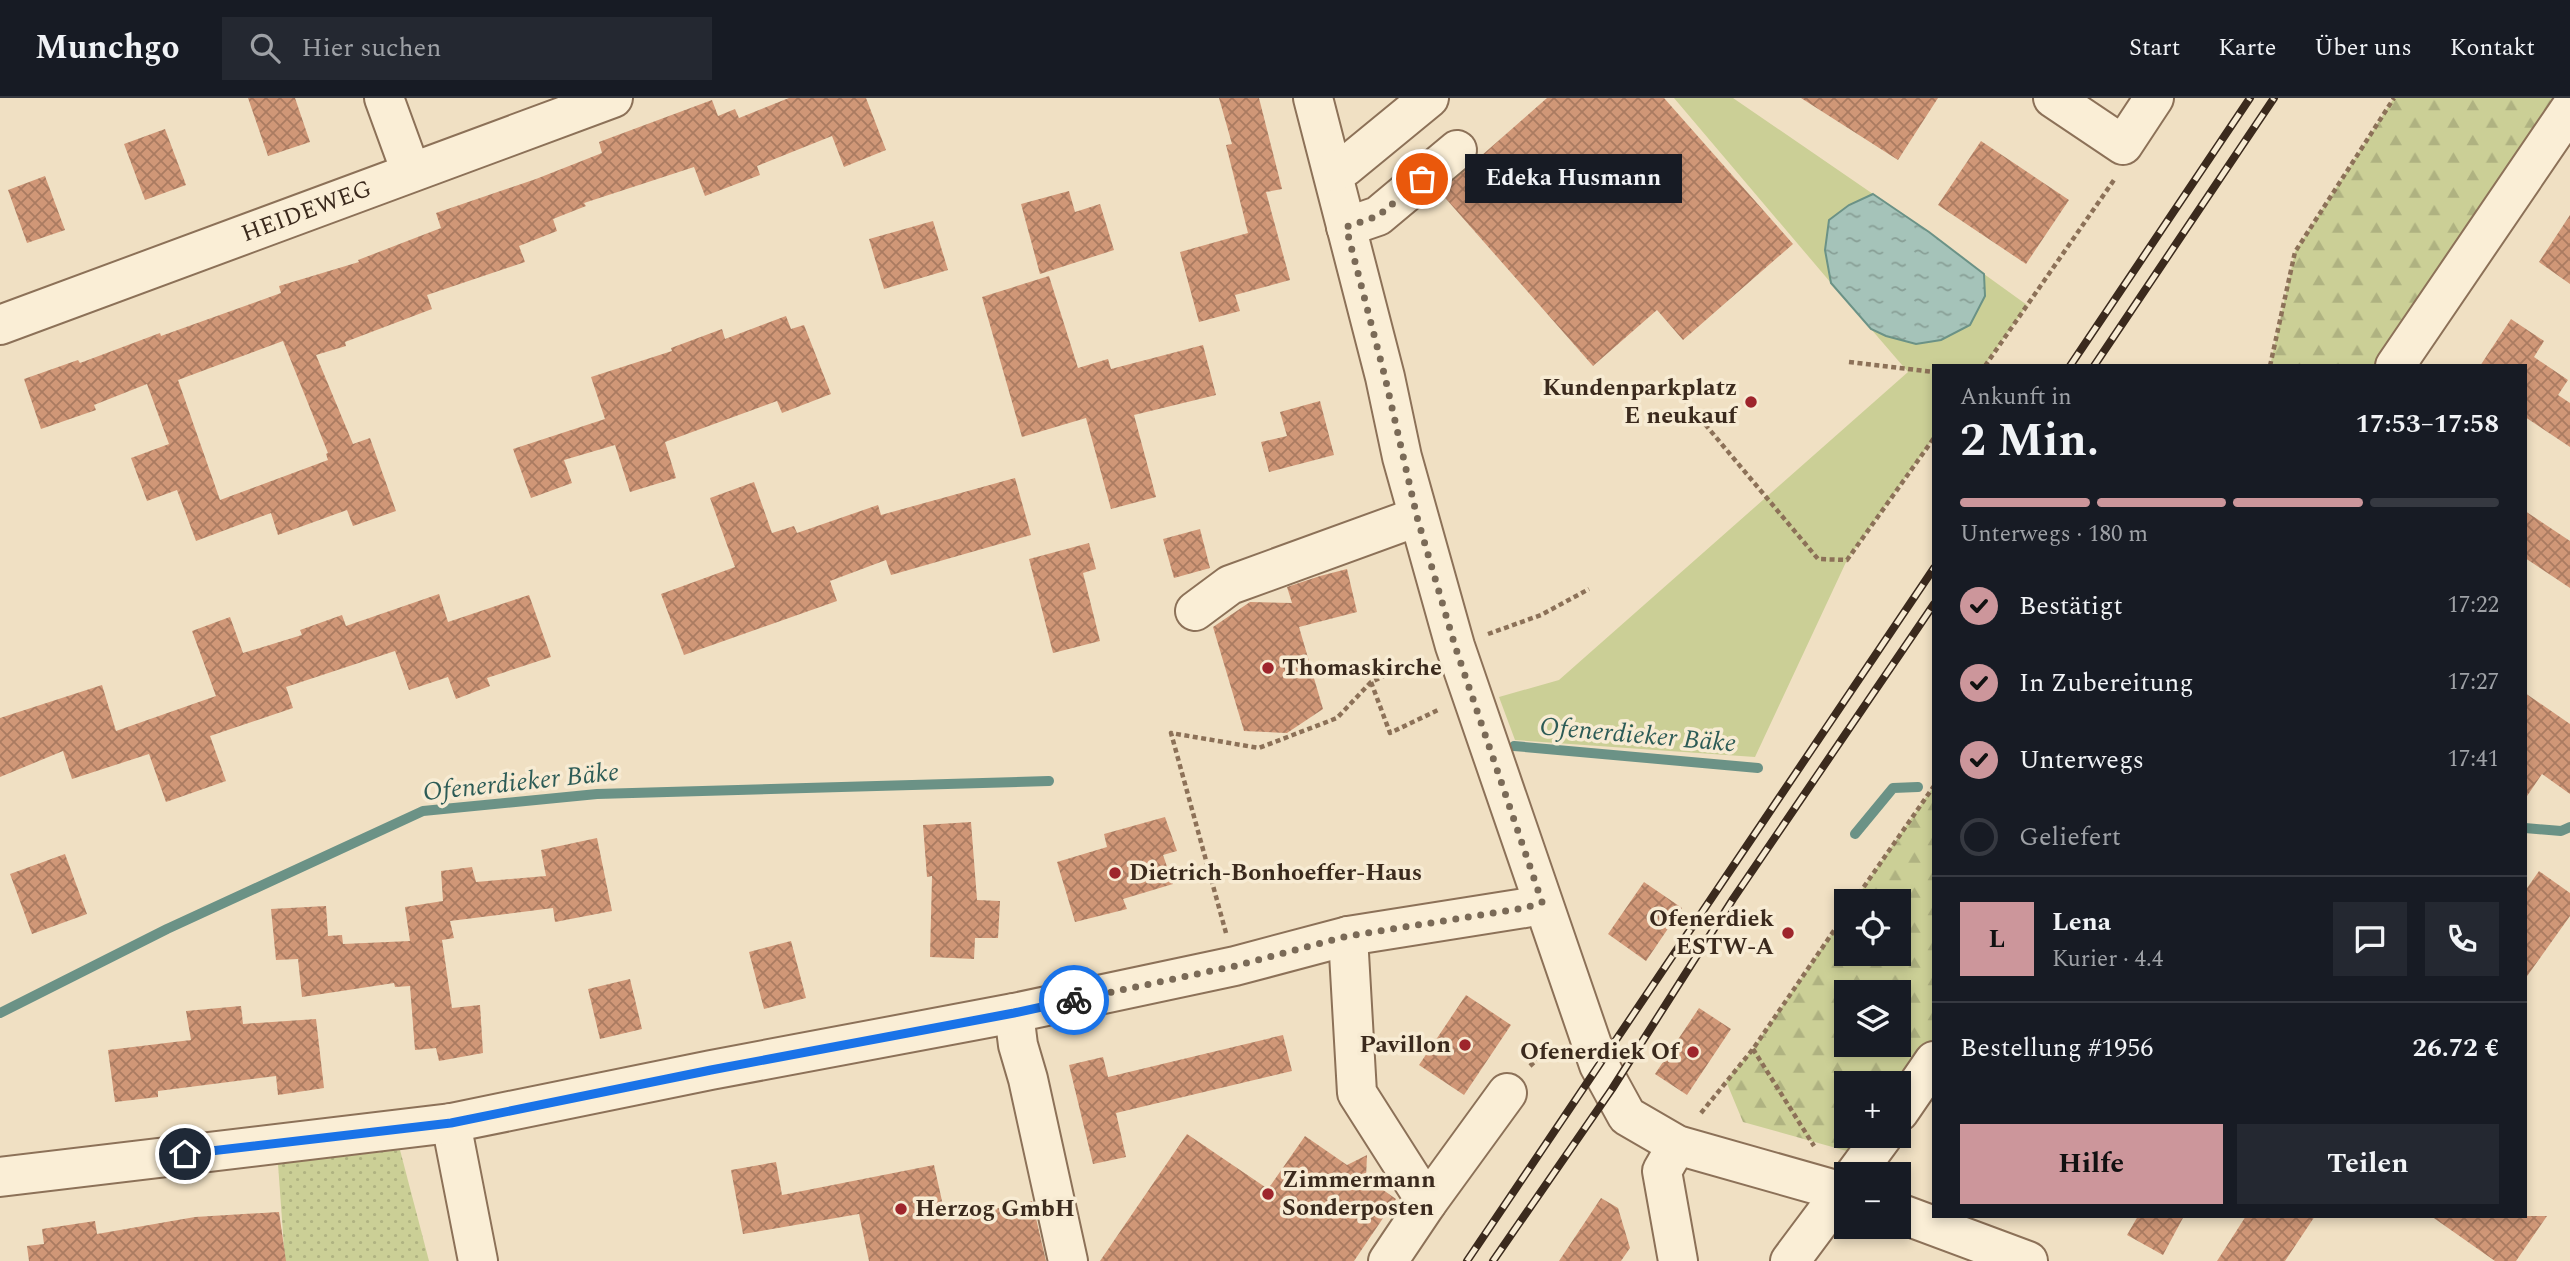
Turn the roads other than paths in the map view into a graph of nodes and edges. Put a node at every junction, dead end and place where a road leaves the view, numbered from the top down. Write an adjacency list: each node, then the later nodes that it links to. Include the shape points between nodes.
1 (384, 98): 11 (street)
2 (613, 98): 11 (street, HEIDEWEG)
3 (1313, 98): 10 (street)
4 (1387, 98): 10 (street, via 1338,139)
5 (1429, 98): 10 (street, via 1345,167)
6 (2053, 98): 7 (street, via 2123,145)
7 (2154, 98)
8 (2570, 108): 14 (street)
9 (1457, 150): 12 (street, via 1378,216)
10 (1329, 158): 12 (street)
11 (411, 172): 13 (street, HEIDEWEG)
12 (1346, 227): 15 (street)
13 (0, 325)
14 (2396, 364)
15 (1417, 517): 16 (street, via 1230,585); 17 (street, via 1455,646)
16 (1195, 611)
17 (1542, 902): 18 (street); 24 (street, via 1599,1065 1627,1116)
18 (1348, 936): 19 (street, via 1235,966); 27 (street, via 1357,1093)
19 (1014, 1013): 23 (street); 31 (street)
20 (1932, 1064): 22 (street)
21 (1507, 1093): 27 (street)
22 (1911, 1095)
23 (451, 1123): 25 (street); 30 (street)
24 (1669, 1158): 26 (street); 33 (street)
25 (0, 1177)
26 (1834, 1184)
27 (1427, 1203): 32 (street)
28 (1834, 1204): 34 (street)
29 (1911, 1217): 35 (street)
30 (478, 1261)
31 (1068, 1261)
32 (1388, 1261)
33 (1678, 1261)
34 (1790, 1261)
35 (2028, 1261)

